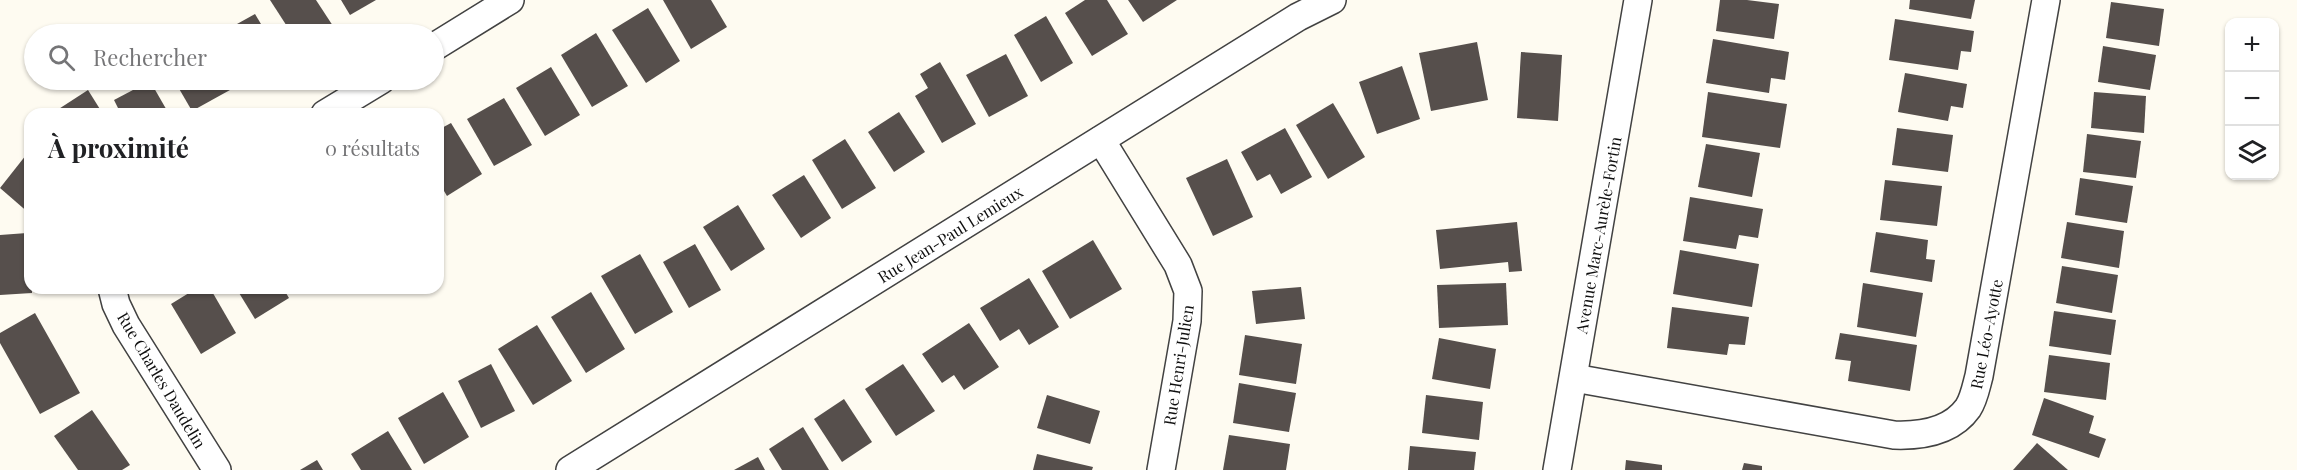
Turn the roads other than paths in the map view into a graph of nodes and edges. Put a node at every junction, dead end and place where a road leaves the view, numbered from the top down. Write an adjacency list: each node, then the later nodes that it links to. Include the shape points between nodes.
1 (510, 0): 5 (street)
2 (1332, 0): 8 (street, Rue Jean-Paul Lemieux, via 1298,17)
3 (1638, 0): 10 (street, Avenue Marc-Aurèle-Fortin)
4 (2046, 0): 10 (street, Rue Léo-Ayotte, via 1979,376 1973,398 1960,416 1932,432 1894,435)
5 (444, 41)
6 (365, 90): 7 (street)
7 (335, 108)
8 (1101, 140): 12 (street, Rue Jean-Paul Lemieux); 13 (street, Rue Henri-Julien, via 1178,266 1188,291 1187,321)
9 (114, 294): 11 (street, Rue Charles Daudelin, via 126,325)
10 (1574, 378): 14 (street, Avenue Marc-Aurèle-Fortin)
11 (217, 470)
12 (570, 470)
13 (1161, 470)
14 (1557, 470)

